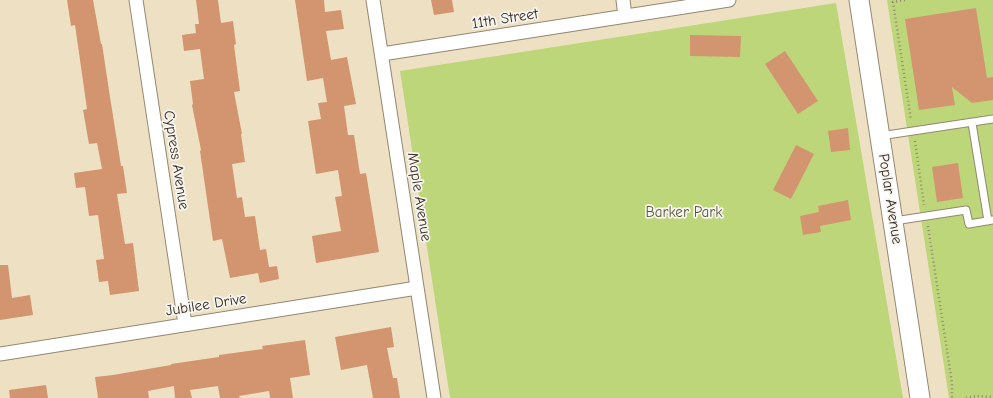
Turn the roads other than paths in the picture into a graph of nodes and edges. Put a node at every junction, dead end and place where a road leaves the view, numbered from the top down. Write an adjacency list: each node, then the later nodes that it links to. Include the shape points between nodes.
1 (136, 0): 14 (street, Cypress Avenue)
2 (373, 0): 7 (street, Maple Avenue)
3 (622, 0): 6 (street)
4 (729, 0): 6 (street, 11th Street)
5 (859, 0): 10 (main road, Poplar Avenue)
6 (625, 16): 7 (street, 11th Street)
7 (382, 54): 13 (street, Maple Avenue)
8 (993, 119): 9 (lane)
9 (972, 122): 10 (lane); 12 (lane)
10 (880, 136): 11 (main road, Poplar Avenue)
11 (893, 221): 12 (lane, via 966,210 969,224); 17 (main road, Poplar Avenue)
12 (990, 221)
13 (417, 288): 14 (street, Jubilee Drive); 16 (street, Maple Avenue)
14 (185, 324): 15 (street, Jubilee Drive)
15 (0, 354)
16 (434, 398)
17 (920, 398)

